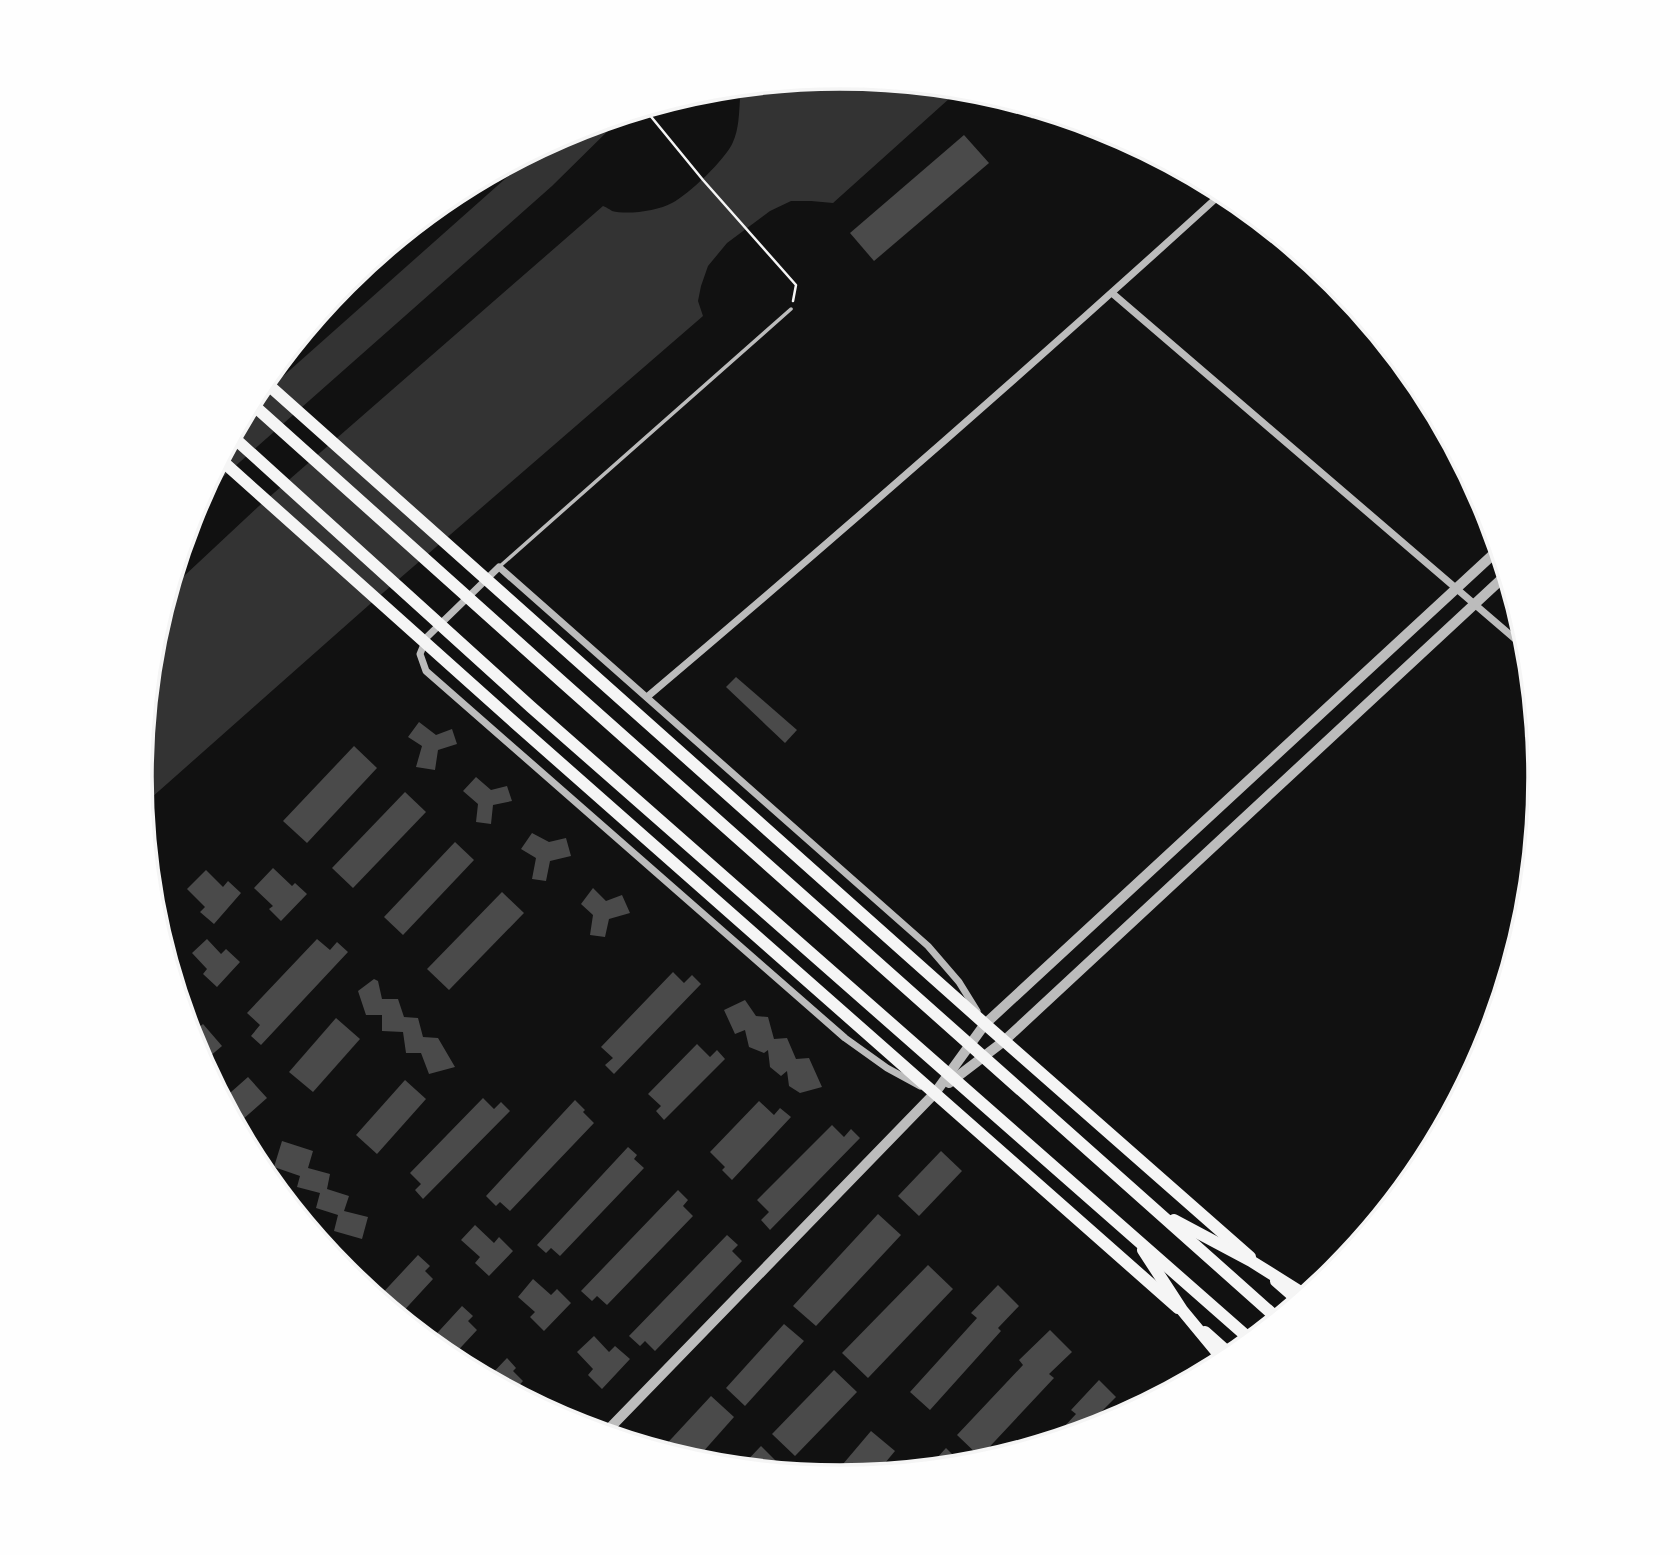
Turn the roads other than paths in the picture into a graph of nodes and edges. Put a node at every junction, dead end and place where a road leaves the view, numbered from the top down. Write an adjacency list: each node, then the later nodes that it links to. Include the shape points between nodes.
1 (1214, 200): 2 (street)
2 (1112, 293): 11 (street); 14 (street)
3 (791, 309): 9 (lane)
4 (273, 389): 15 (main road)
5 (259, 410): 18 (main road)
6 (239, 442): 19 (main road, via 531,707)
7 (227, 465): 17 (main road)
8 (1492, 556): 11 (street)
9 (499, 567): 14 (street); 17 (street, via 427,637 420,654 426,671 845,1038 887,1068)
10 (1500, 581): 12 (street)
11 (1456, 588): 12 (street); 15 (street)
12 (1474, 604): 13 (street); 16 (street)
13 (1514, 638)
14 (647, 697): 15 (street, via 928,946 959,982)
15 (985, 1024): 16 (main road); 17 (street)
16 (1004, 1041): 17 (street); 21 (main road)
17 (935, 1093): 24 (main road); 26 (street)
18 (1157, 1211): 20 (main road); 22 (main road)
19 (1133, 1236): 23 (main road); 25 (main road, via 1182,1310)
20 (1299, 1291)
21 (1293, 1296)
22 (1272, 1313)
23 (1244, 1334)
24 (1224, 1349)
25 (1217, 1353)
26 (612, 1426)

